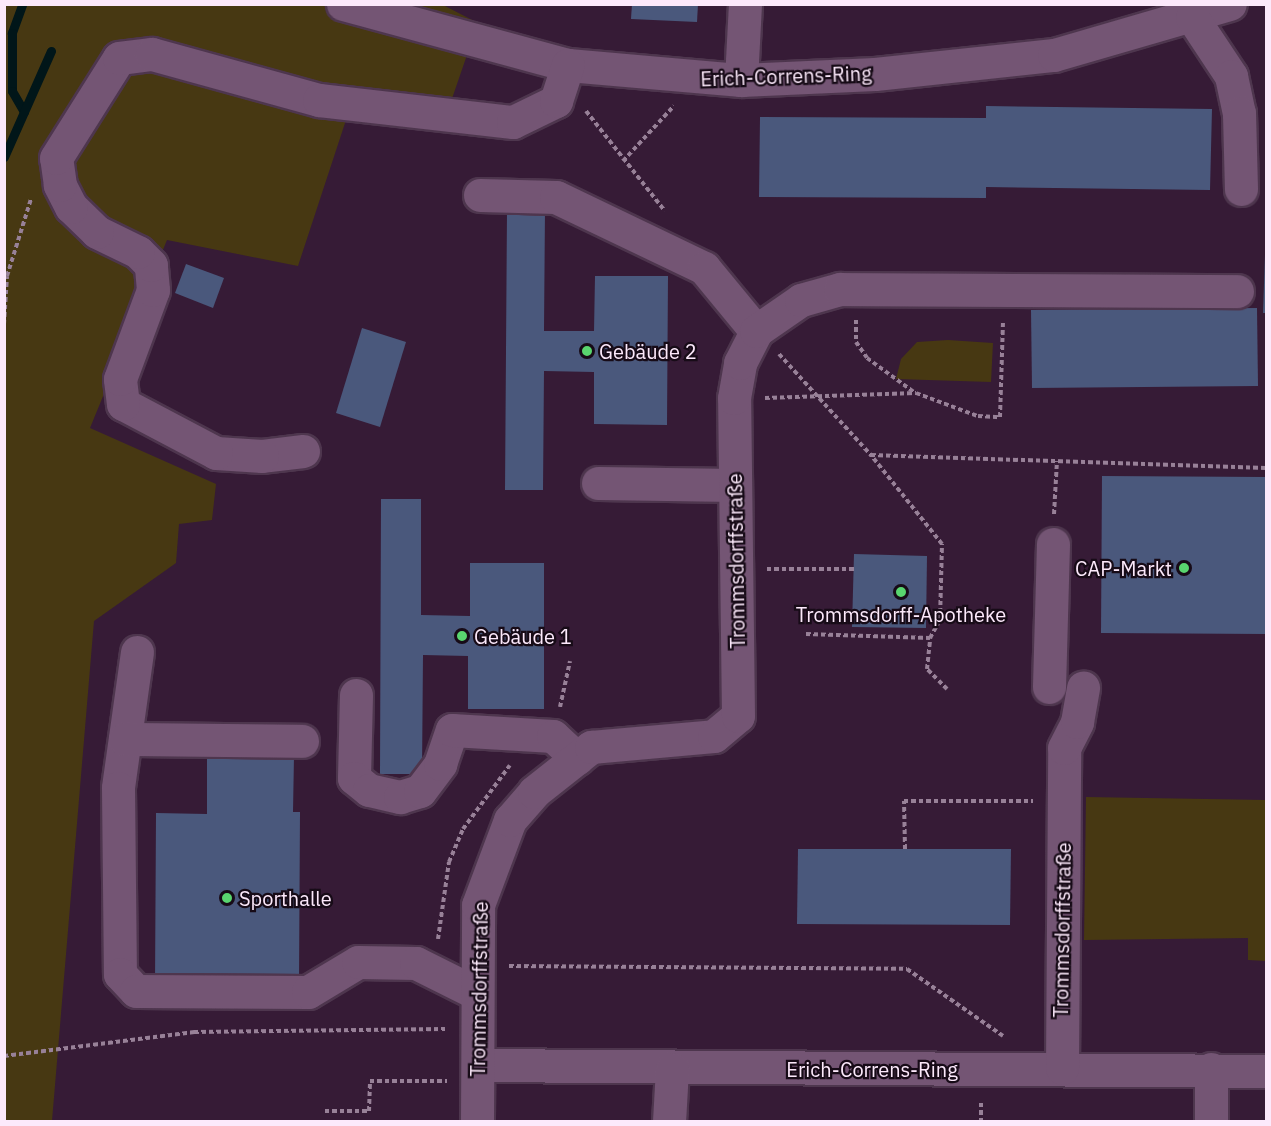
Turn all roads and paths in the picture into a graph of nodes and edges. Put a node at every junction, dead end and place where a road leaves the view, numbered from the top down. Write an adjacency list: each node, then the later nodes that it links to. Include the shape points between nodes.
1 (343, 4): 5 (street, Erich-Correns-Ring)
2 (745, 4): 7 (street)
3 (1230, 4): 4 (street, Erich-Correns-Ring)
4 (1192, 17): 7 (street, Erich-Correns-Ring, via 1054,55 875,74); 10 (street, via 1232,76 1239,113)
5 (567, 65): 6 (street, Erich-Correns-Ring); 8 (street, via 556,101 513,122 319,100 152,54 119,58); 9 (path, via 579,102)
6 (699, 80): 7 (street, Erich-Correns-Ring); 9 (path)
7 (741, 80)
8 (56, 158): 16 (path, via 42,174 18,226); 21 (street, via 60,185 71,207 97,232 138,252 151,265 153,290 120,379 123,404 216,453 262,456)
9 (623, 160): 12 (path)
10 (1241, 189)
11 (480, 195): 17 (street, via 556,198 704,268)
12 (669, 216)
13 (856, 289): 14 (street, Trommsdorffstraße); 17 (street, Trommsdorffstraße, via 801,300); 18 (path, via 856,342 867,358)
14 (1004, 291): 15 (street, Trommsdorffstraße); 18 (path, via 1000,417 978,416)
15 (1237, 291)
16 (4, 324)
17 (756, 332): 19 (street, Trommsdorffstraße, via 740,363); 20 (path)
18 (916, 393): 20 (path)
19 (734, 398): 20 (path); 26 (street, Trommsdorffstraße)
20 (823, 399): 22 (path)
21 (303, 451)
22 (871, 455): 23 (path); 31 (path, via 942,544 940,620)
23 (1057, 461): 24 (path); 27 (path)
24 (1266, 468)
25 (598, 483): 26 (street)
26 (735, 485): 28 (street, Trommsdorffstraße)
27 (1053, 544): 34 (street)
28 (736, 569): 29 (path); 40 (street, Trommsdorffstraße, via 738,716 714,735)
29 (854, 569)
30 (806, 634): 31 (path)
31 (930, 638): 36 (path, via 927,669)
32 (137, 652): 38 (street)
33 (570, 661): 40 (path)
34 (1049, 687)
35 (1083, 688): 41 (street, Trommsdorffstraße, via 1077,722 1064,748)
36 (947, 689)
37 (356, 695): 40 (street, via 354,778 369,790 400,797 420,791 440,765 452,730)
38 (125, 739): 39 (street); 43 (street, via 118,788 120,974 136,991 308,992 358,962 416,963)
39 (302, 741)
40 (565, 747): 43 (street, Trommsdorffstraße, via 510,820 493,851 478,905)
41 (1063, 801): 42 (path, via 903,801); 48 (street, Trommsdorffstraße)
42 (905, 849)
43 (475, 979): 44 (street, Trommsdorffstraße); 45 (path, via 907,969)
44 (476, 1028): 46 (path, via 194,1032); 51 (street, Trommsdorffstraße)
45 (1009, 1040)
46 (4, 1056)
47 (672, 1068): 48 (street, Erich-Correns-Ring); 51 (street, Erich-Correns-Ring); 54 (street)
48 (1062, 1068): 49 (street, Erich-Correns-Ring)
49 (1211, 1070): 50 (street, Erich-Correns-Ring); 55 (street)
50 (1266, 1071)
51 (477, 1073): 52 (path, via 370,1081 369,1111); 53 (street, Trommsdorffstraße)
52 (325, 1111)
53 (477, 1122)
54 (669, 1122)
55 (1211, 1122)

